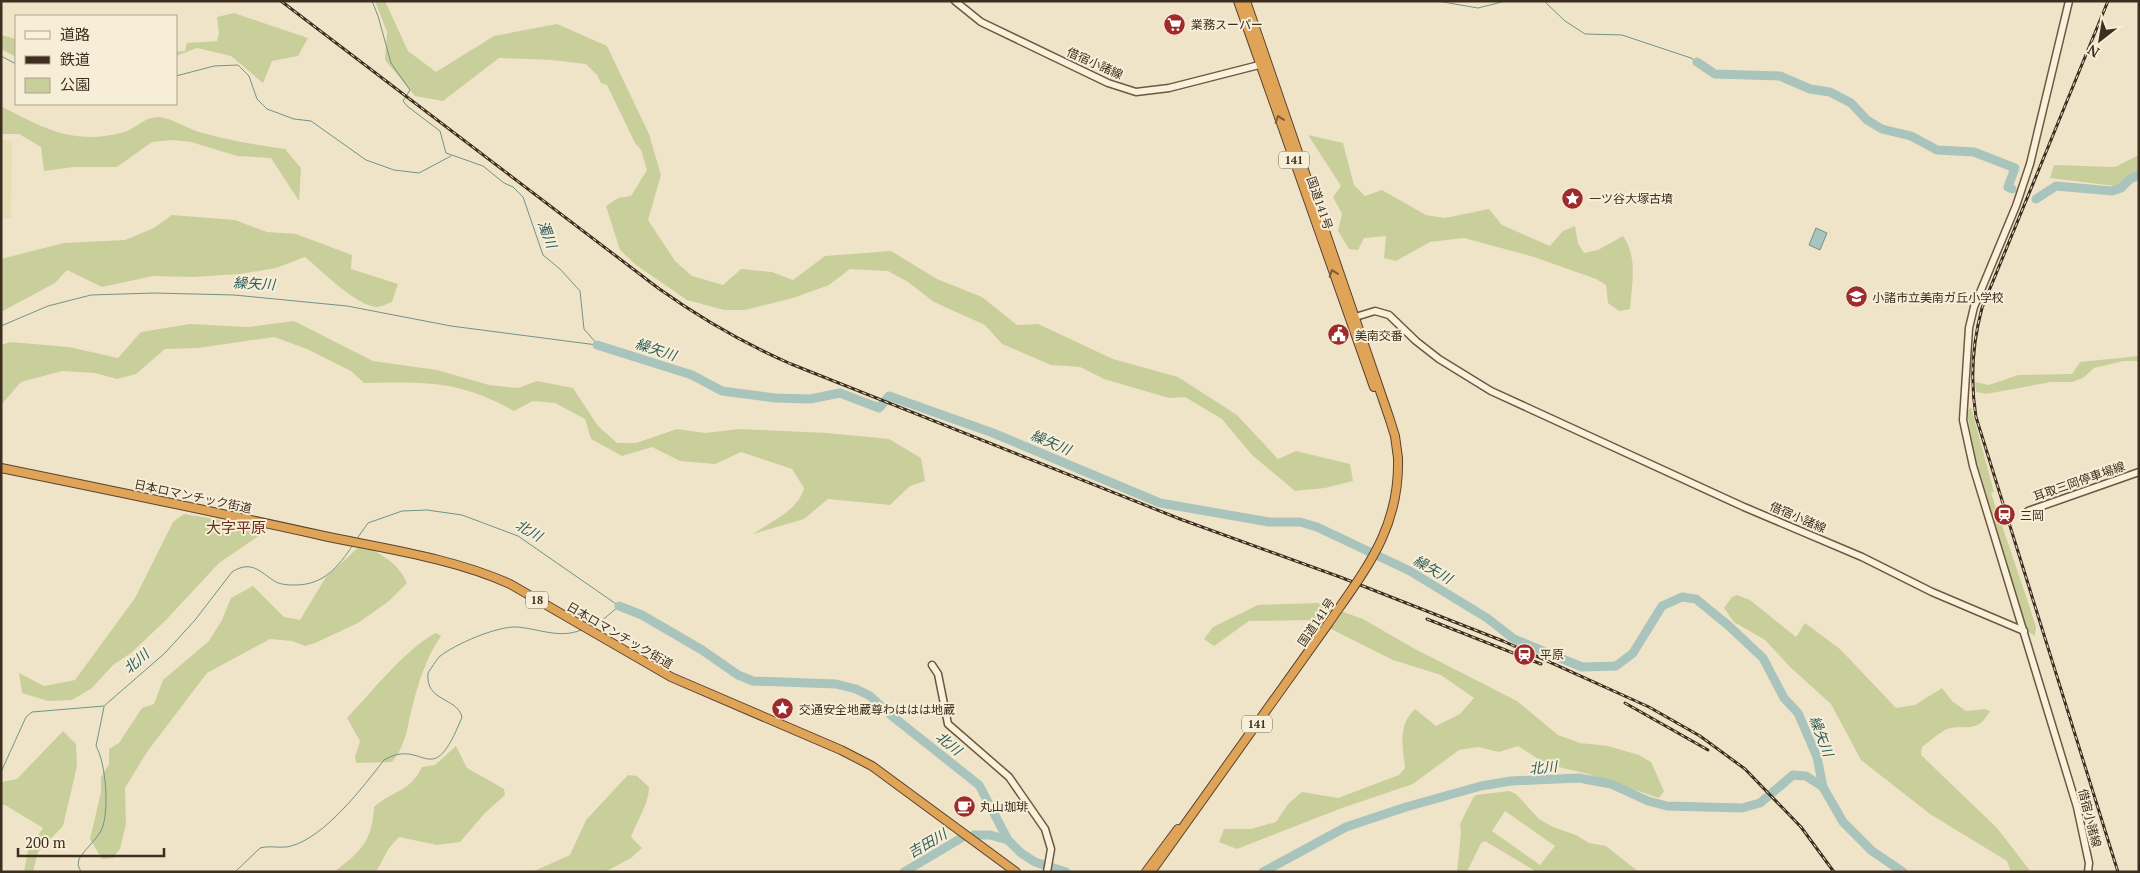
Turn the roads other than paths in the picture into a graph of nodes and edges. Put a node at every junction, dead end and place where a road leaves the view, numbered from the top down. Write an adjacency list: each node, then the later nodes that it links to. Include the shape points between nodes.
1 (955, 1): 5 (main road, 借宿小諸線, via 980,22 1108,83 1136,92 1169,88)
2 (1238, 1): 5 (highway, 国道141号 / 141)
3 (1246, 1): 5 (highway, 国道141号 / 141)
4 (2069, 1): 10 (main road, via 2030,164 1974,307 1966,351 1965,436)
5 (1264, 64): 6 (highway, 国道141号 / 141)
6 (1352, 318): 10 (main road, 借宿小諸線, via 1374,312 1389,315 1439,360 1491,391); 12 (highway, 国道141号 / 141, bridge, via 1395,436 1398,458 1395,504 1386,533 1328,624)
7 (1, 468): 13 (highway, 日本ロマンチック街道 / 18, via 433,559 487,574 510,584 671,677 872,766)
8 (2139, 472): 9 (main road, 耳取三岡停車場線)
9 (2028, 511)
10 (2024, 631): 17 (main road, 借宿小諸線, via 2077,807)
11 (932, 665): 14 (main road, via 938,674 948,724 1010,777 1045,830 1051,849)
12 (1185, 822): 15 (highway, 国道141号 / 141); 16 (highway, 国道141号 / 141)
13 (1016, 872)
14 (1047, 872)
15 (1146, 872)
16 (1152, 872)
17 (2088, 872)

